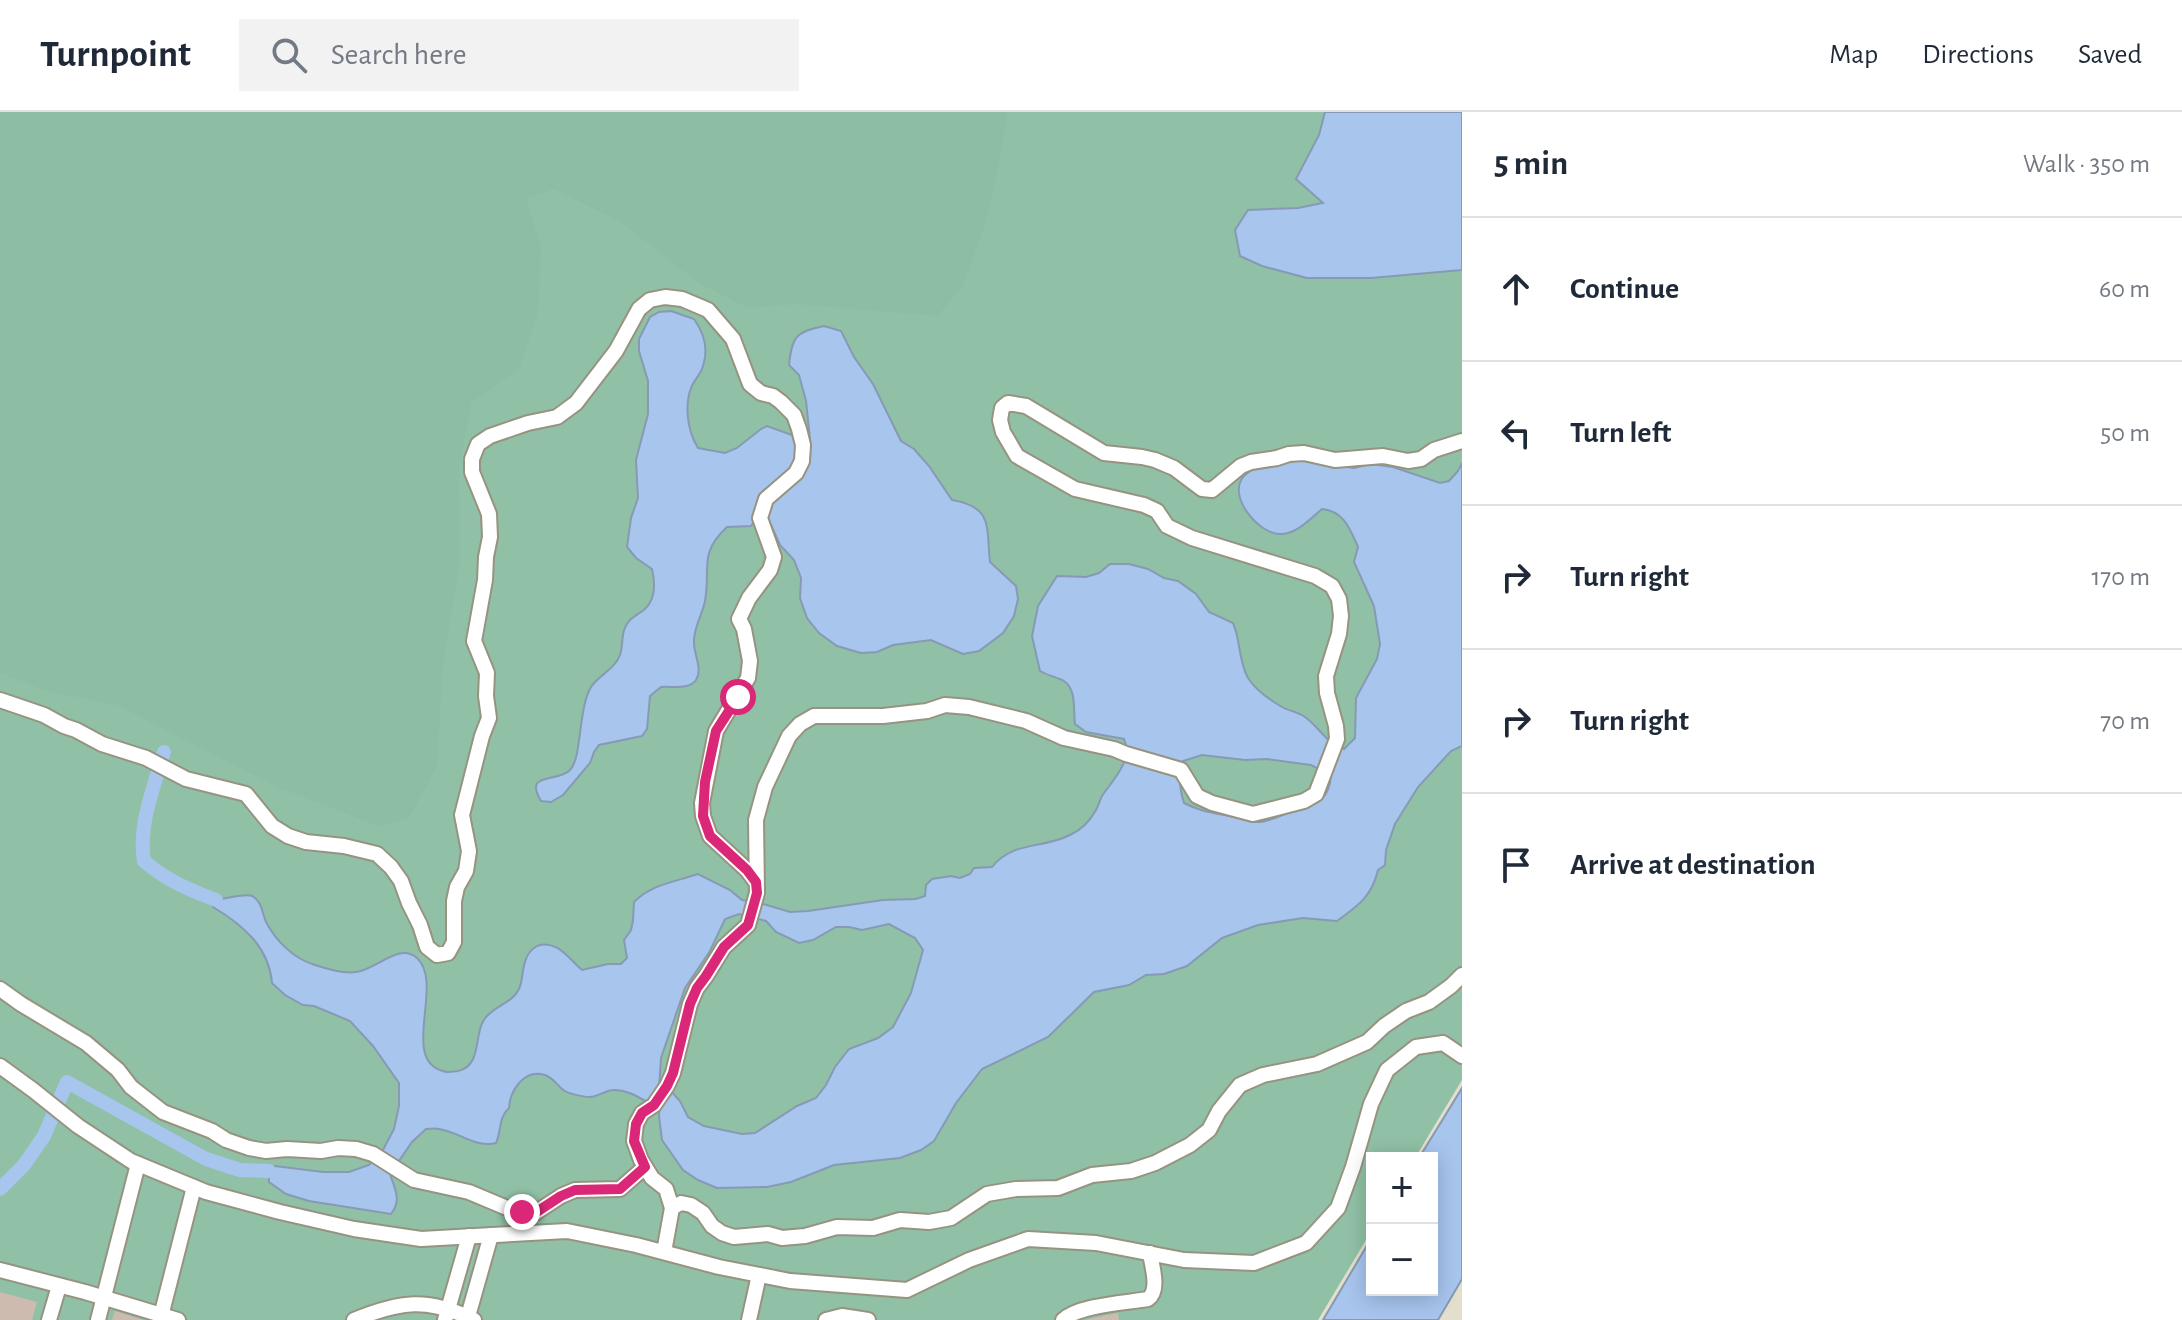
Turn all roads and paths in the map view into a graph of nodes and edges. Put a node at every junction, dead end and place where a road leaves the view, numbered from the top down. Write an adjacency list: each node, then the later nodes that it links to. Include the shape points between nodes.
1 (1462, 441): 3 (street, via 1408,461 1289,454 1241,466 1212,490 1155,460 1104,453 1026,406 1008,403 1000,420 1017,456 1075,489 1144,505 1157,511 1167,526 1192,538 1332,586 1341,616 1326,676 1337,739 1316,794 1253,814 1197,796 1181,770 969,707 945,705 870,717 814,716 789,736 765,787 756,820)
2 (0, 700): 3 (street, via 186,779 246,794 272,826 288,836 377,854 401,881 427,947 437,955 448,953 456,931 454,901 469,851 463,805 489,718 487,673 474,641 489,514 472,459 478,444 490,436 557,417 576,403 650,300 682,299 708,310 721,323 750,384 794,415 803,445 796,473 766,499 760,518 774,557 739,619 750,661 748,678 716,731 702,803 710,836)
3 (756, 882): 9 (street, via 748,925 724,947 697,988 673,1073 636,1124 634,1141)
4 (1462, 975): 11 (street, via 1367,1042 1317,1064 1240,1085 1209,1130 1190,1145 1131,1171 1092,1175 1058,1188 987,1194 951,1218 837,1227 782,1238 734,1237 712,1226 691,1205)
5 (0, 989): 9 (street, via 86,1043 163,1112 249,1148 356,1149 414,1180 535,1213 575,1190 620,1189)
6 (1462, 1056): 15 (street, via 1443,1043 1416,1047 1387,1070 1338,1208 1306,1243 1254,1263)
7 (0, 1066): 8 (street)
8 (138, 1164): 10 (street); 19 (street)
9 (645, 1167): 11 (street, via 666,1189)
10 (194, 1187): 13 (street, via 354,1229 421,1239); 21 (street)
11 (672, 1208): 14 (street)
12 (491, 1235): 13 (street); 14 (street, via 567,1231); 22 (street)
13 (469, 1236): 20 (street)
14 (664, 1252): 17 (street)
15 (1150, 1253): 17 (street, via 1028,1239 907,1290); 30 (street, via 1155,1289 1148,1299 1081,1310)
16 (0, 1270): 18 (street)
17 (759, 1275): 27 (street)
18 (59, 1286): 19 (street); 23 (street)
19 (102, 1298): 21 (street); 24 (street)
20 (447, 1314): 22 (street); 26 (street, via 419,1303 383,1308)
21 (160, 1317): 25 (street)
22 (470, 1319)
23 (49, 1320)
24 (98, 1320)
25 (178, 1320)
26 (354, 1320)
27 (749, 1320)
28 (826, 1320): 29 (street)
29 (868, 1320)
30 (1063, 1320)

